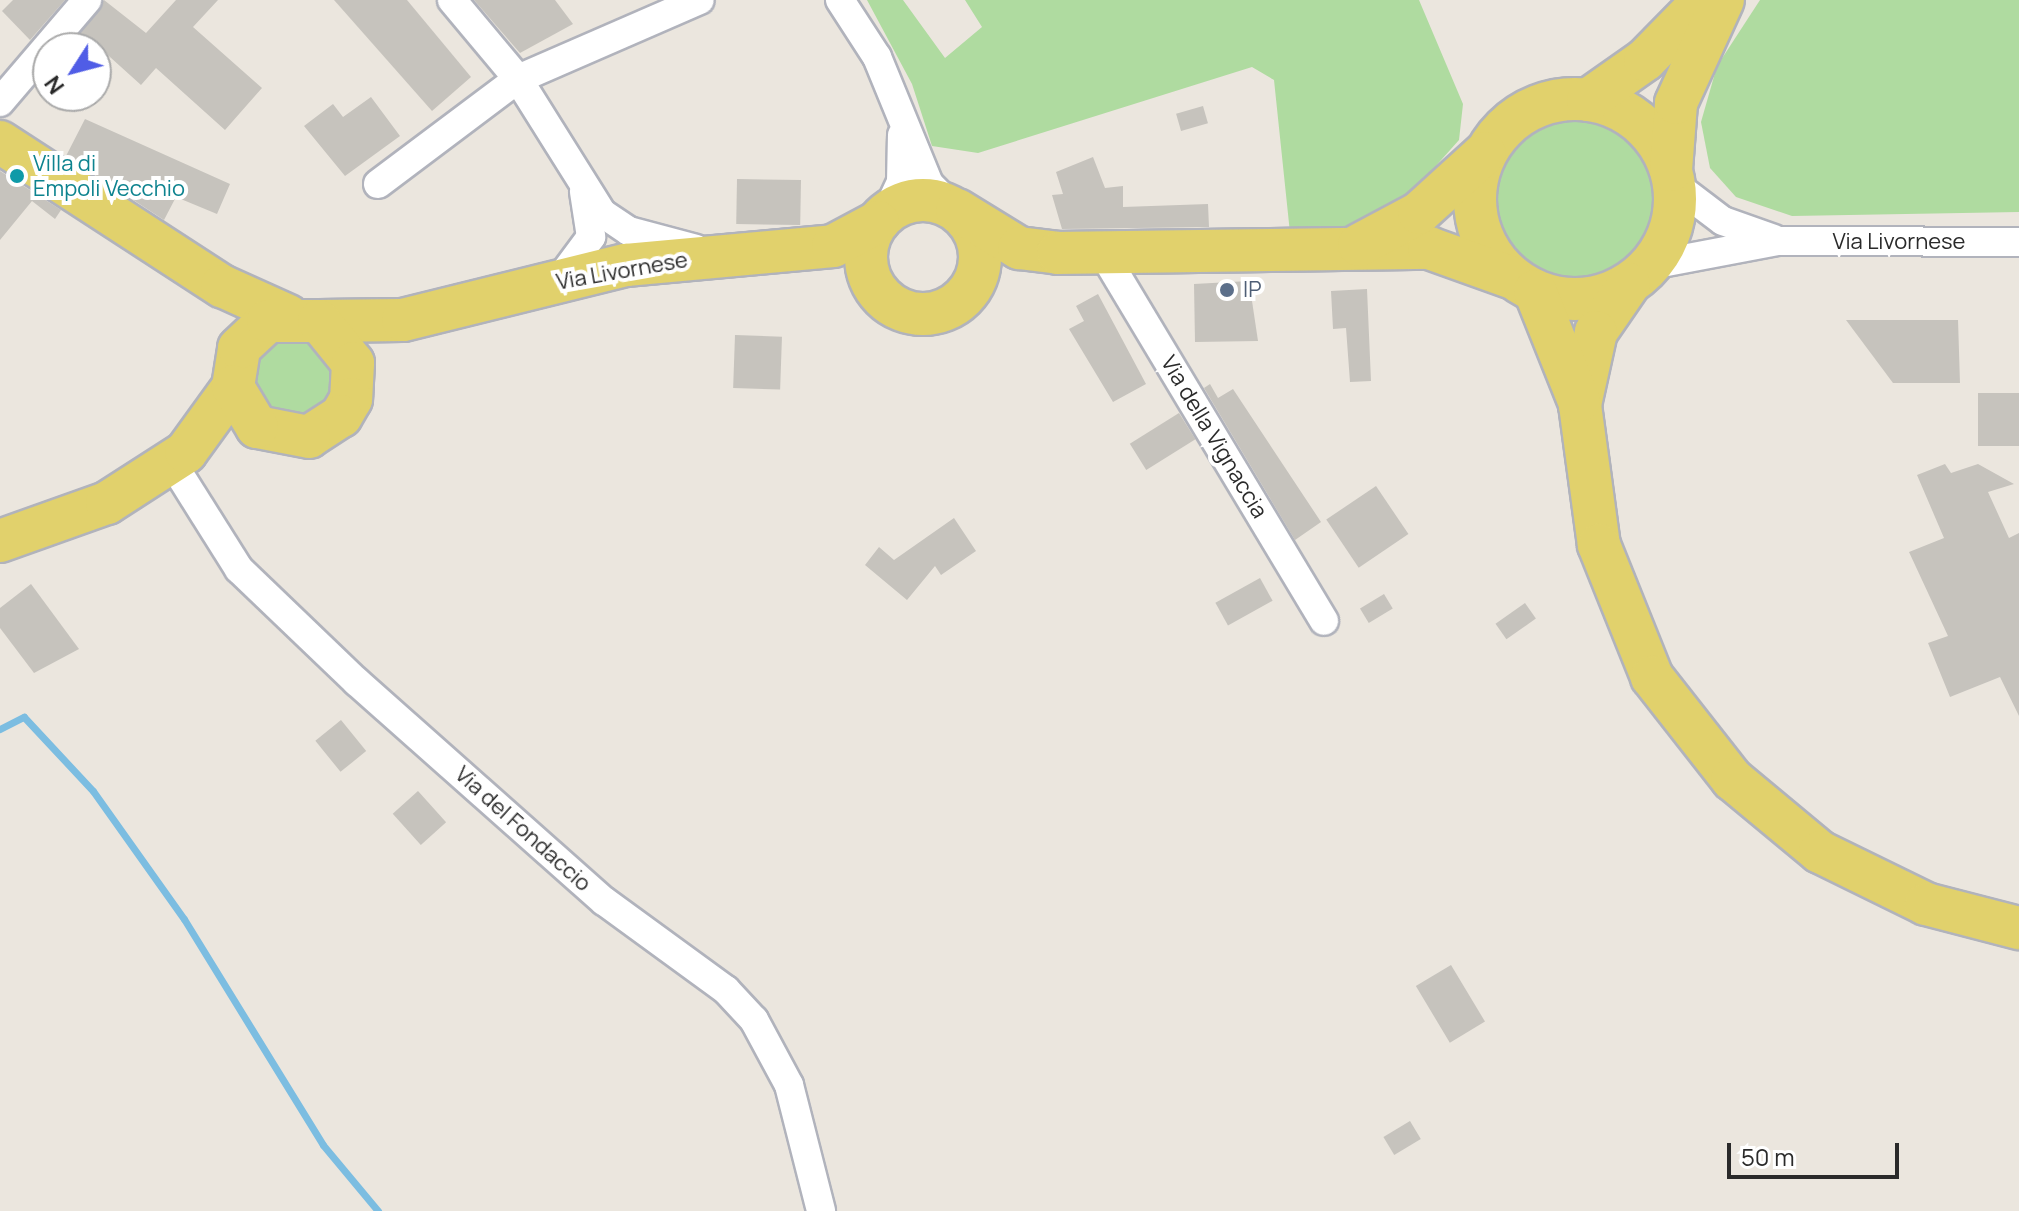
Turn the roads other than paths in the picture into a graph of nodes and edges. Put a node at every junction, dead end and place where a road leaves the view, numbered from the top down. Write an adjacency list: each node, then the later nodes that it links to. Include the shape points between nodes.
1 (87, 0): 9 (street)
2 (452, 0): 7 (street)
3 (700, 0): 7 (street)
4 (840, 0): 10 (street, via 877,57)
5 (1704, 0): 8 (main road, via 1645,60)
6 (1723, 0): 13 (main road, via 1676,103)
7 (518, 79): 14 (street); 15 (street)
8 (1588, 100): 12 (main road, Via Livornese, via 1530,109); 13 (main road, Via Livornese, via 1640,123)
9 (0, 102)
10 (898, 111): 16 (street, via 929,184); 17 (street, via 902,166)
11 (0, 142): 31 (main road, Via Livornese, via 222,286)
12 (1488, 149): 20 (main road, Via Livornese, via 1419,213); 27 (main road, Via Livornese, via 1477,176 1476,216 1490,253)
13 (1672, 177): 18 (street, Via Livornese, via 1723,221); 25 (main road, via 1674,212)
14 (378, 184)
15 (584, 192): 24 (street, via 629,231); 26 (street, via 591,237)
16 (955, 209): 17 (main road, Via Livornese, via 919,200); 22 (main road, Via Livornese, via 1019,248); 29 (main road, via 980,250)
17 (882, 217): 21 (main road, Via Livornese, via 848,242); 28 (main road, via 866,258)
18 (1778, 241): 19 (street, Via Livornese); 25 (street, Via Livornese)
19 (2019, 242)
20 (1349, 249): 23 (main road, Via Livornese); 27 (main road, Via Livornese, via 1453,252)
21 (789, 253): 24 (main road, Via Livornese); 28 (main road, Via Livornese, via 848,269)
22 (1058, 253): 23 (main road, Via Livornese); 29 (main road, Via Livornese, via 1023,263)
23 (1103, 253): 38 (street, Via della Vignaccia)
24 (730, 254): 26 (main road, Via Livornese)
25 (1640, 274): 27 (main road, Via Livornese, via 1573,300); 34 (main road, via 1596,332)
26 (559, 280): 30 (main road, Via Livornese)
27 (1526, 286): 34 (main road)
28 (879, 294): 29 (main road, Via Livornese, via 923,315)
29 (968, 294)
30 (457, 310): 31 (main road, Via Livornese, via 375,323); 33 (main road, Via Livornese, via 393,347)
31 (303, 319): 32 (main road, via 246,340); 33 (main road, Via Livornese, via 353,363)
32 (233, 387): 35 (main road, via 245,415); 36 (main road, via 186,452)
33 (351, 399): 35 (main road, Via Livornese, via 327,429 309,437)
34 (1580, 405): 39 (main road, via 1592,511 1615,595 1652,677 1709,755 1761,807 1849,869 1926,904)
35 (271, 434): 36 (main road, Via Livornese, via 224,444)
36 (164, 472): 37 (main road, via 107,503); 40 (street, Via del Fondaccio, via 239,569 357,682 581,882 726,990 754,1020 789,1085)
37 (0, 541)
38 (1324, 621)
39 (2019, 928)
40 (821, 1211)

